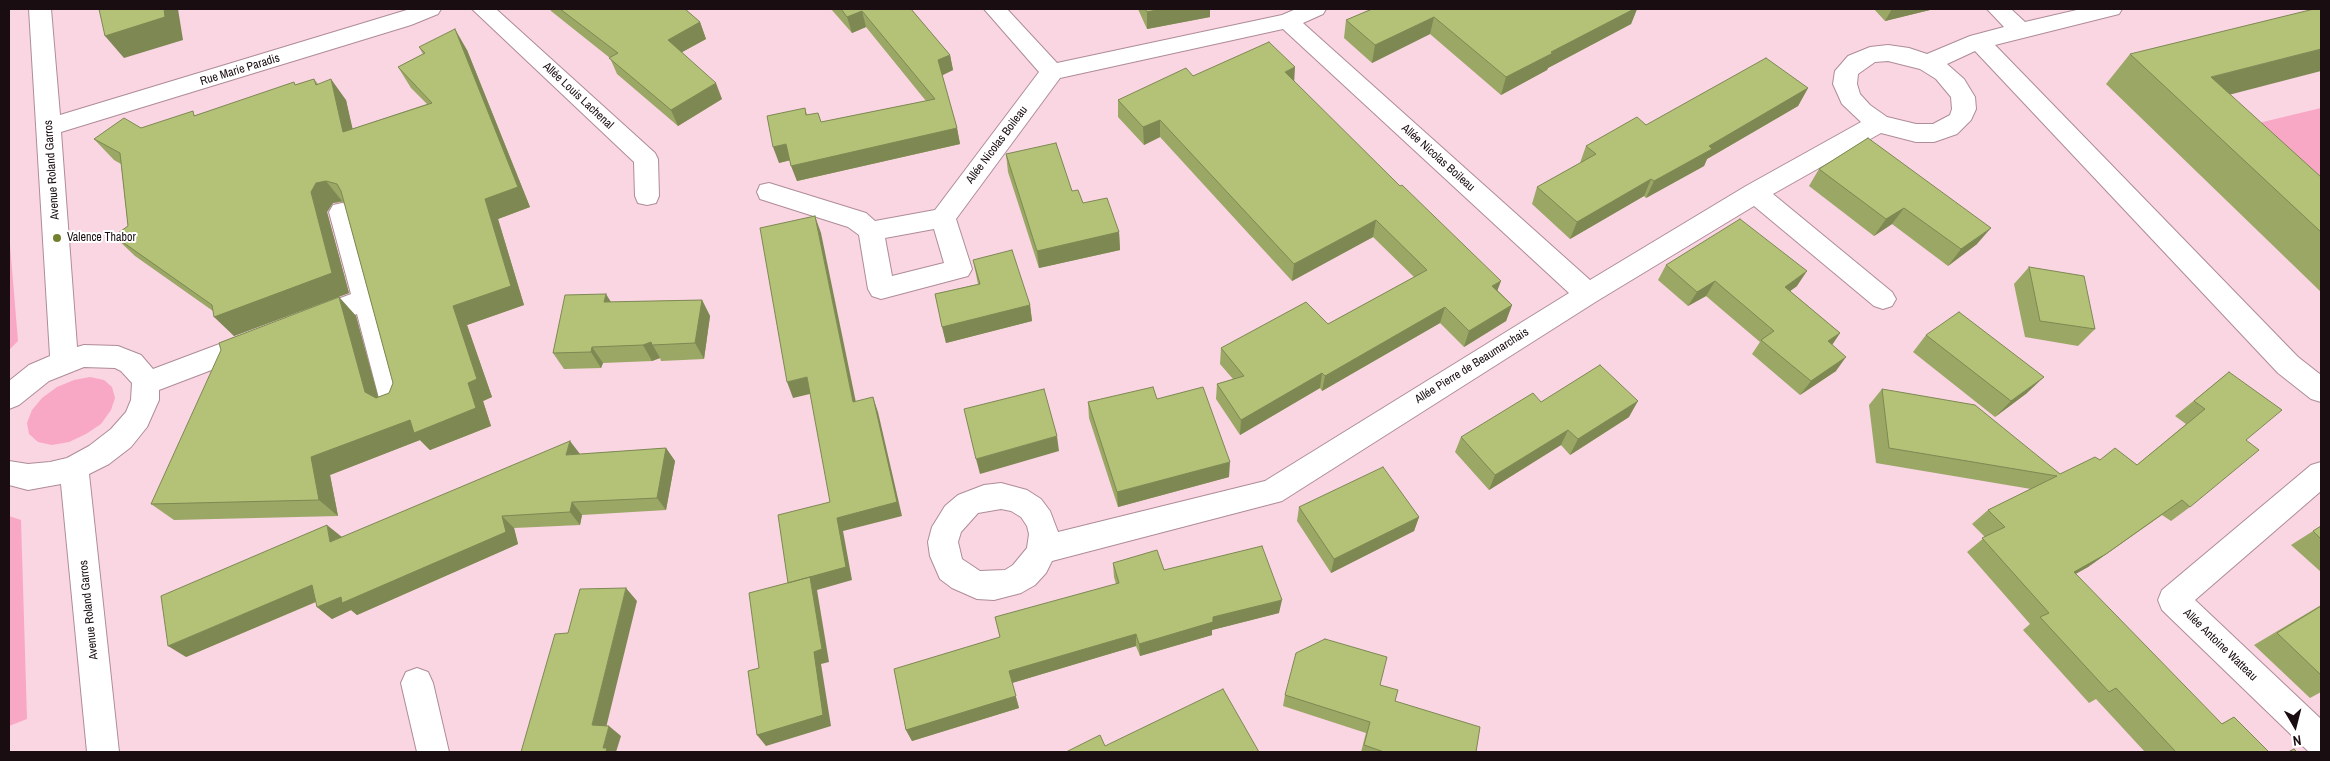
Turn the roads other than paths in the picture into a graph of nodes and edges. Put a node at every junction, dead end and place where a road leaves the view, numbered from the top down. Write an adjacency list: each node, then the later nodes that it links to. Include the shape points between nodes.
1 (40, 9): 14 (street, Avenue Roland Garros)
2 (430, 9): 14 (street, Rue Marie Paradis)
3 (483, 9): 17 (street, Allée Louis Lachenal, via 646,159)
4 (995, 9): 12 (street)
5 (1315, 9): 8 (street)
6 (1998, 9): 9 (street)
7 (2112, 9): 9 (street)
8 (1287, 21): 12 (street); 21 (street, Allée Nicolas Boileau)
9 (2020, 30): 10 (street)
10 (1978, 41): 11 (street); 26 (street, via 2288,365)
11 (1928, 63): 13 (street, via 1888,53 1870,55 1847,71 1845,84 1850,98); 13 (street, via 1956,84 1963,97 1964,109 1960,120 1949,128 1916,133)
12 (1052, 72): 19 (street, Allée Nicolas Boileau)
13 (1878, 123): 16 (street, Allée Pierre de Beaumarchais)
14 (50, 127): 24 (street, Avenue Roland Garros)
15 (769, 192): 20 (street, via 857,220)
16 (1754, 193): 21 (street, Allée Pierre de Beaumarchais); 22 (street)
17 (647, 196)
18 (342, 212): 23 (street)
19 (943, 218): 20 (street); 20 (street, via 958,269 881,288)
20 (871, 231)
21 (1588, 294): 32 (street, Allée Pierre de Beaumarchais, via 1272,492)
22 (1883, 299)
23 (365, 300): 25 (street); 28 (street)
24 (64, 362): 25 (street, via 84,356 118,357 140,371); 27 (street, via 39,373)
25 (146, 382): 29 (street, via 145,400 137,419 114,444)
26 (2321, 391)
27 (9, 397)
28 (394, 402)
29 (74, 468): 30 (street, via 28,477); 35 (street, Avenue Roland Garros)
30 (9, 473)
31 (2321, 474): 34 (street, Allée Antoine Watteau, via 2173,600)
32 (1042, 550)
33 (417, 683): 36 (street)
34 (2321, 741)
35 (103, 752)
36 (433, 752)

